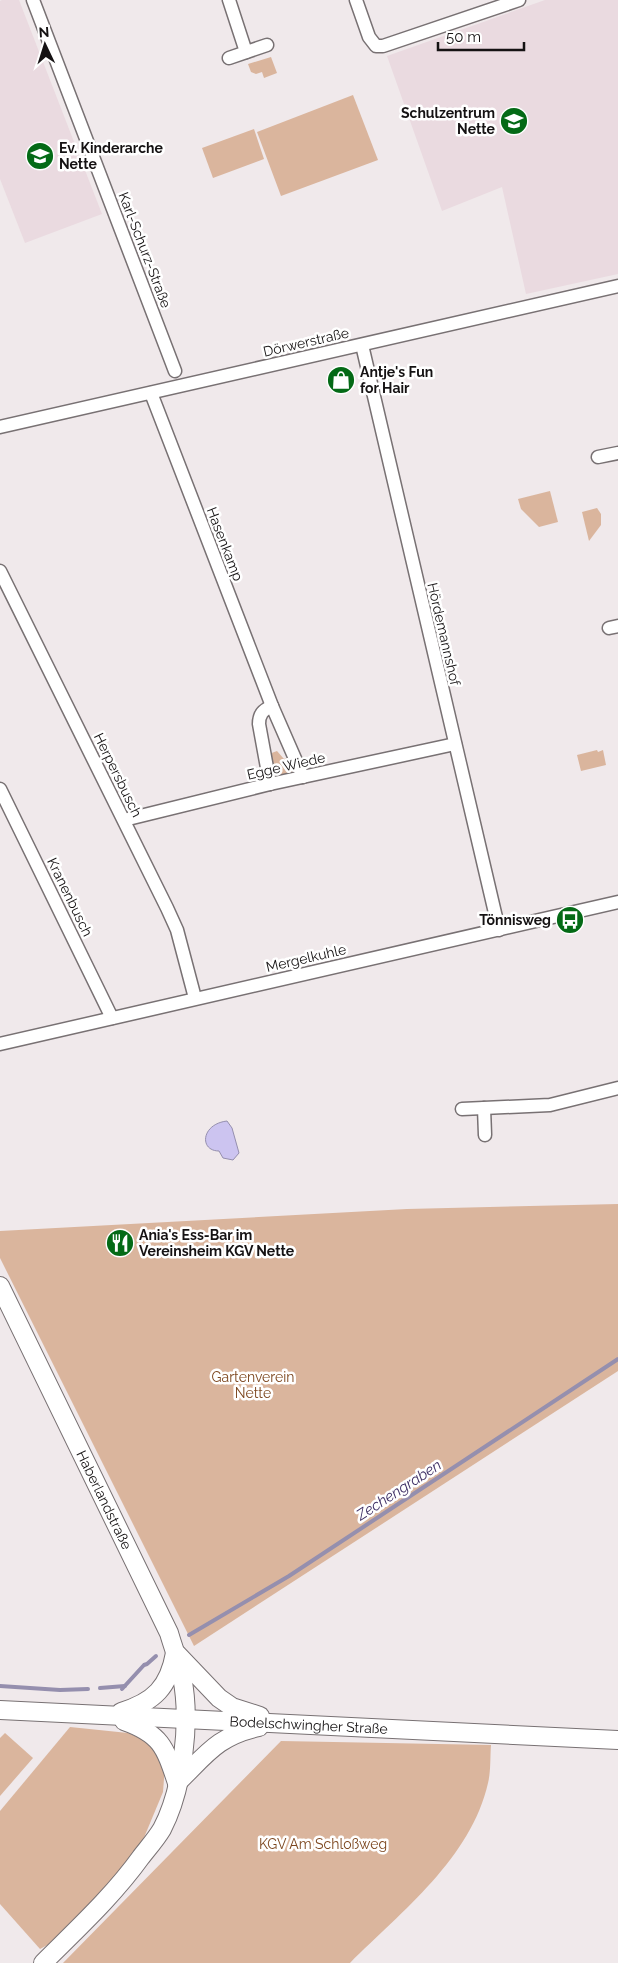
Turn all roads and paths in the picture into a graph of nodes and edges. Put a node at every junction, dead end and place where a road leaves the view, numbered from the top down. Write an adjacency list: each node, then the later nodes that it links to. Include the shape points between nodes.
1 (33, 0): 10 (street, Karl-Schurz-Straße)
2 (229, 0): 6 (street)
3 (356, 0): 4 (street, via 376,46)
4 (519, 0)
5 (267, 45): 6 (street)
6 (246, 52): 7 (street)
7 (228, 58)
8 (618, 286): 9 (street, Dörwerstraße)
9 (362, 345): 11 (street, Dörwerstraße); 17 (street, Hördemannshof)
10 (175, 371)
11 (150, 393): 12 (street, Dörwerstraße); 16 (street, Hasenkamp)
12 (1, 423)
13 (618, 453): 14 (street)
14 (598, 457)
15 (0, 571): 21 (street, Herpersbusch)
16 (272, 706): 18 (street, Hasenkamp); 19 (street, via 259,716)
17 (455, 744): 18 (street, Egge Wiede); 23 (street, Hördemannshof)
18 (303, 777): 19 (street, Egge Wiede)
19 (270, 784): 21 (street, Egge Wiede)
20 (0, 789): 25 (street, Kranenbusch)
21 (124, 820): 24 (street, Herpersbusch, via 177,930)
22 (618, 902): 23 (street, Mergelkuhle)
23 (499, 930): 24 (street, Mergelkuhle)
24 (195, 998): 25 (street, Mergelkuhle)
25 (112, 1018): 26 (street, Mergelkuhle)
26 (0, 1044)
27 (618, 1088): 28 (street, via 550,1105)
28 (484, 1108): 29 (street); 30 (street)
29 (462, 1109)
30 (485, 1135)
31 (0, 1286): 32 (street, Haberlandstraße, via 169,1633)
32 (175, 1652): 34 (street, via 164,1683 151,1700); 35 (street, Haberlandstraße, via 182,1676); 36 (street, via 219,1698 232,1707)
33 (0, 1710): 34 (street, Bodelschwingher Straße)
34 (107, 1715): 35 (street, Bodelschwingher Straße); 38 (street, via 153,1735 165,1752)
35 (186, 1719): 36 (street, Bodelschwingher Straße); 38 (street, Haberlandstraße)
36 (280, 1723): 37 (street, Bodelschwingher Straße); 38 (street, via 240,1731 221,1742)
37 (618, 1740)
38 (177, 1783): 39 (street, Haberlandstraße, via 172,1807 161,1831 130,1873)
39 (43, 1963)

